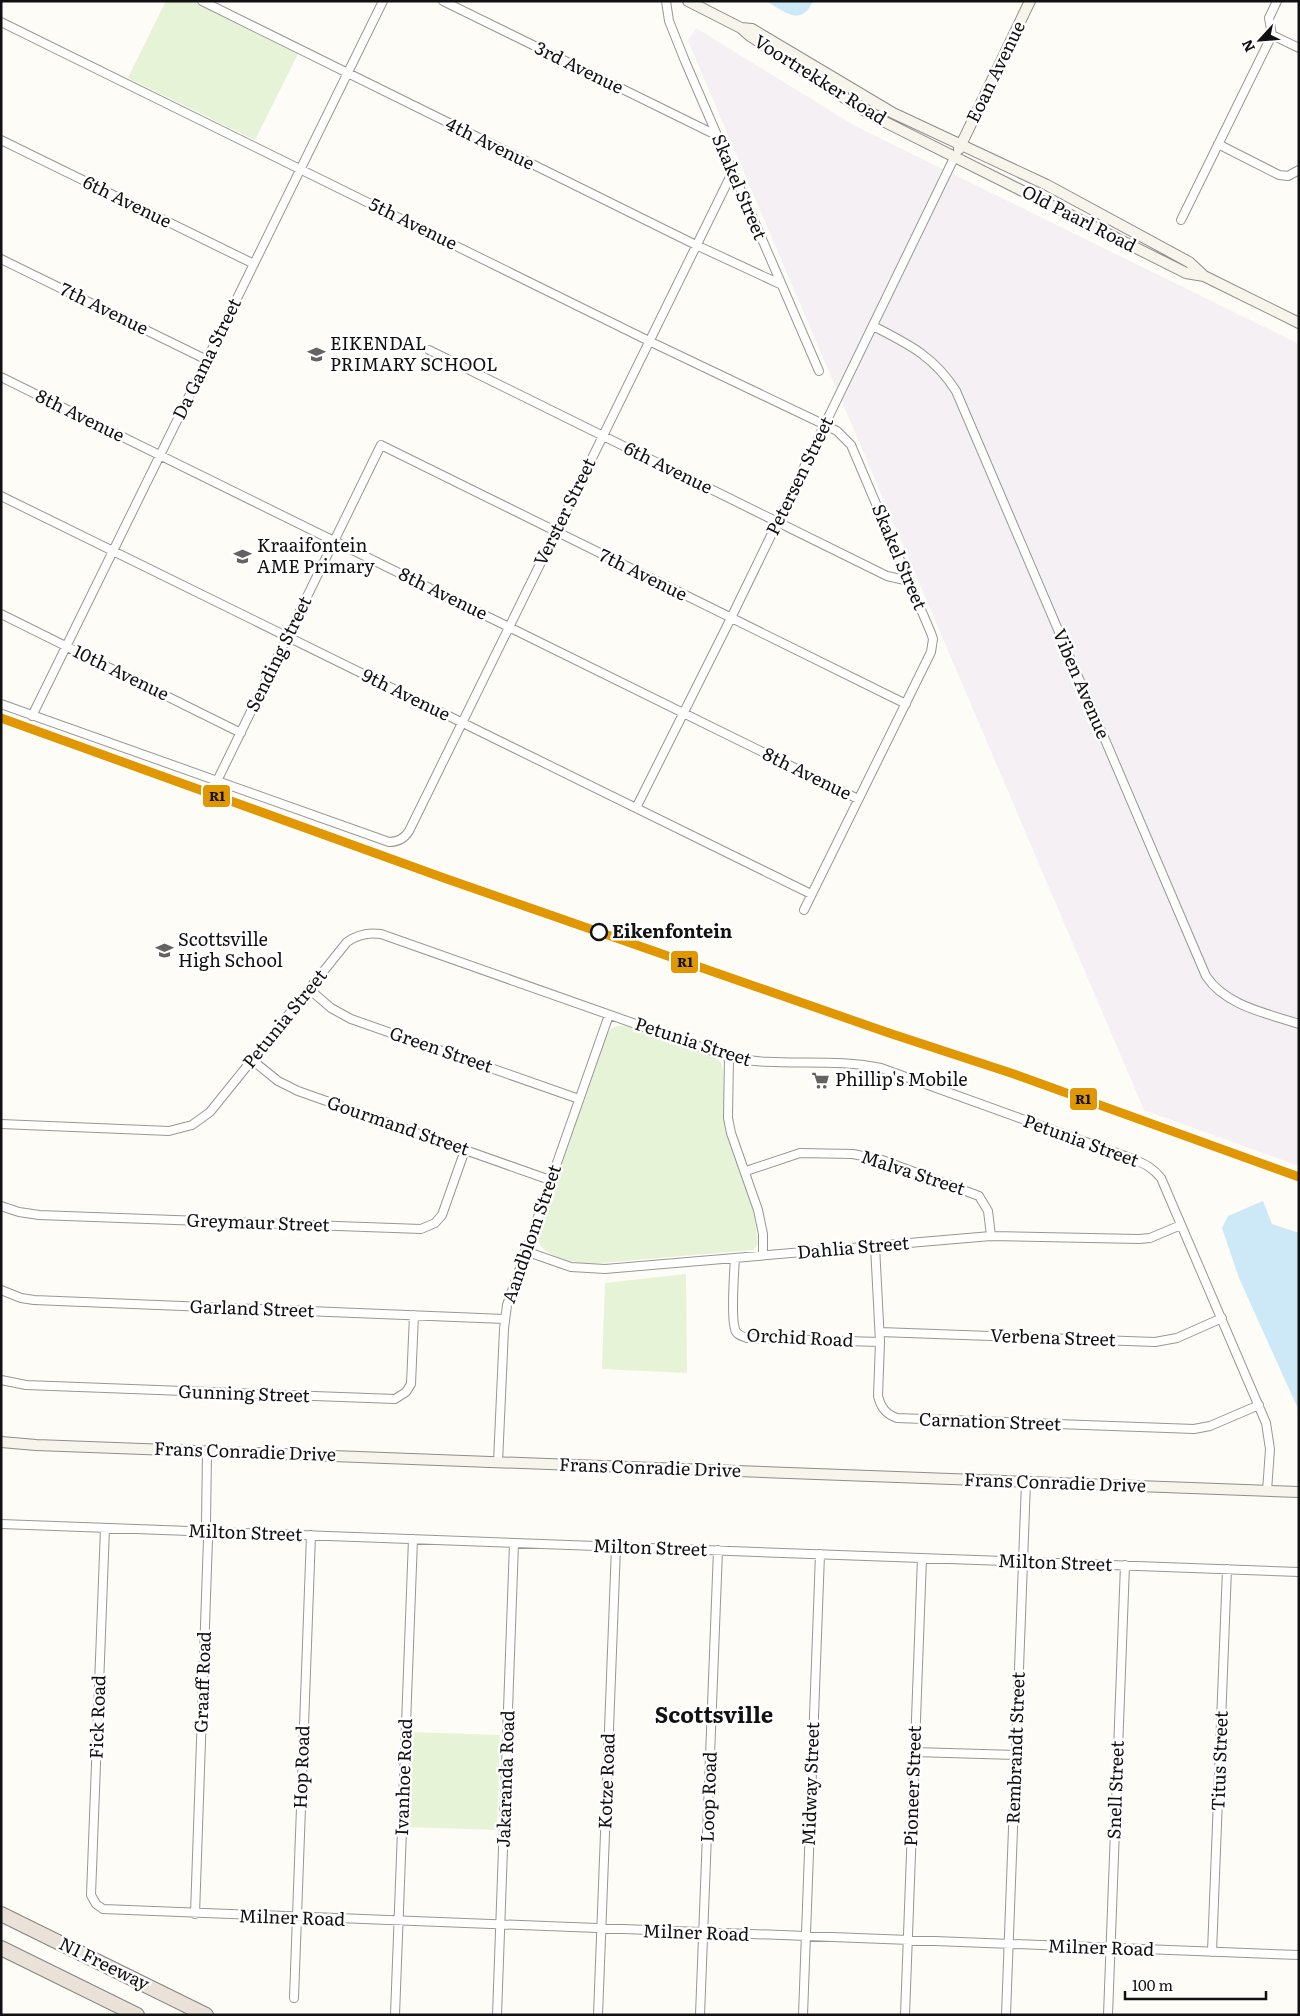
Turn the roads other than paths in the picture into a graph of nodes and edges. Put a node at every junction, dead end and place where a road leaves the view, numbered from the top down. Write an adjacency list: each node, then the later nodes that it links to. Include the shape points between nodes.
1 (202, 1): 12 (street, 4th Avenue)
2 (383, 1): 12 (street, Da Gama Street)
3 (442, 1): 13 (street, 3rd Avenue)
4 (666, 1): 13 (street, Skakel Street, via 670,21)
5 (688, 1): 9 (street, Voortrekker Road)
6 (1030, 1): 15 (street, Eoan Avenue)
7 (1278, 1): 10 (street, via 1269,18)
8 (1, 22): 18 (street, 5th Avenue)
9 (742, 28): 15 (street, Voortrekker Road, via 752,29 893,112); 17 (street, Voortrekker Road, via 848,102)
10 (1272, 36): 11 (street); 16 (street)
11 (1299, 48)
12 (347, 73): 18 (street, Da Gama Street); 22 (street, 4th Avenue)
13 (716, 135): 20 (street, Skakel Street)
14 (1, 140): 24 (street, 6th Avenue)
15 (962, 144): 17 (street, Petersen Street); 25 (street, Old Paarl Road, via 1047,185 1189,262)
16 (1218, 144): 19 (street, via 1279,175 1288,176); 21 (street)
17 (955, 156): 25 (street, Old Paarl Road, via 1186,273); 28 (street, Petersen Street)
18 (300, 169): 24 (street, Da Gama Street); 29 (street, 5th Avenue)
19 (1299, 170)
20 (733, 171): 22 (street, Verster Street); 26 (street, Skakel Street)
21 (1181, 220)
22 (696, 245): 26 (street, 4th Avenue); 29 (street, Verster Street)
23 (1, 259): 31 (street, 7th Avenue)
24 (254, 264): 31 (street, Da Gama Street)
25 (1204, 276): 27 (street, Old Paarl Road)
26 (780, 284): 32 (street, Skakel Street)
27 (1299, 323)
28 (873, 326): 34 (street, Petersen Street); 62 (street, Viben Avenue, via 923,353 942,371 956,391 1206,976 1215,988 1233,1001)
29 (649, 341): 34 (street, 5th Avenue); 35 (street, Verster Street)
30 (429, 350): 35 (street, 6th Avenue)
31 (207, 360): 37 (street, Da Gama Street)
32 (819, 371)
33 (1, 377): 37 (street, 8th Avenue)
34 (825, 425): 39 (street, Petersen Street); 43 (street, Skakel Street, via 845,437 850,445)
35 (603, 436): 39 (street, 6th Avenue); 40 (street, Verster Street)
36 (381, 445): 40 (street, 7th Avenue); 41 (street, Sending Street)
37 (160, 455): 41 (street, 8th Avenue); 42 (street, Da Gama Street)
38 (1, 496): 42 (street, 9th Avenue)
39 (778, 522): 43 (street, 6th Avenue, via 887,576); 45 (street, Petersen Street)
40 (556, 532): 45 (street, 7th Avenue); 46 (street, Verster Street)
41 (334, 541): 46 (street, 8th Avenue); 47 (street, Sending Street)
42 (113, 551): 47 (street, 9th Avenue); 48 (street, Da Gama Street)
43 (909, 581): 50 (street, Skakel Street, via 931,632 933,645)
44 (1, 614): 48 (street, 10th Avenue)
45 (731, 618): 50 (street, 7th Avenue); 51 (street, Petersen Street)
46 (509, 627): 51 (street, 8th Avenue); 53 (street, Verster Street)
47 (288, 637): 53 (street, 9th Avenue); 54 (street, Sending Street)
48 (66, 646): 52 (street, Da Gama Street); 54 (street, 10th Avenue)
49 (1, 704): 52 (street)
50 (906, 704): 56 (street)
51 (682, 712): 56 (street, 8th Avenue); 57 (street, Petersen Street)
52 (32, 716): 55 (street)
53 (462, 722): 55 (street, Verster Street, via 407,835 399,841 389,842); 57 (street, 9th Avenue)
54 (241, 733): 55 (street, Sending Street)
55 (217, 782)
56 (858, 799): 58 (street)
57 (636, 808): 58 (street, 9th Avenue)
58 (811, 894): 59 (street)
59 (804, 910)
60 (309, 989): 61 (street, Petunia Street, via 347,942 373,933); 64 (street, Petunia Street); 65 (street, Green Street, via 351,1019)
61 (609, 1014): 63 (street, Petunia Street); 65 (street, Aandblom Street)
62 (1299, 1024)
63 (729, 1057): 68 (street, via 728,1118); 71 (street, Petunia Street, via 758,1063 830,1062 882,1068 1133,1159 1150,1167 1161,1178)
64 (252, 1060): 66 (street, Petunia Street, via 210,1112 184,1128 169,1131); 67 (street, Gourmand Street, via 278,1081 298,1091)
65 (579, 1099): 69 (street, Aandblom Street)
66 (1, 1124)
67 (465, 1150): 69 (street, Gourmand Street); 70 (street, Greymaur Street, via 442,1215 435,1223 421,1229 38,1215)
68 (746, 1171): 72 (street, Malva Street, via 800,1153 853,1154 882,1160 979,1196 988,1211); 75 (street, via 763,1234)
69 (550, 1180): 74 (street, Aandblom Street)
70 (1, 1206)
71 (1181, 1225): 72 (street, Dahlia Street, via 1150,1238 1139,1239); 79 (street, Petunia Street)
72 (991, 1236): 73 (street, Dahlia Street)
73 (875, 1246): 75 (street, Dahlia Street); 81 (street, Carnation Street)
74 (525, 1251): 76 (street, Dahlia Street, via 571,1267 587,1269); 80 (street, Aandblom Street)
75 (763, 1255): 76 (street, Dahlia Street)
76 (735, 1258): 82 (street, Orchid Road, via 734,1329 738,1334 747,1338)
77 (1, 1290): 78 (street, Garland Street, via 34,1300)
78 (414, 1315): 80 (street, Garland Street); 83 (street, Gunning Street, via 412,1380 406,1392 395,1399 26,1385)
79 (1222, 1318): 81 (street, Verbena Street, via 1177,1338 1155,1342); 84 (street, Petunia Street)
80 (505, 1319): 87 (street, Aandblom Street)
81 (880, 1332): 82 (street, Carnation Street)
82 (880, 1342): 84 (street, Carnation Street, via 878,1396 890,1416 898,1418 1194,1429 1210,1426)
83 (1, 1380)
84 (1259, 1405): 89 (street, Petunia Street, via 1270,1449)
85 (1, 1442): 86 (street, Frans Conradie Drive)
86 (207, 1451): 87 (street, Frans Conradie Drive); 93 (street, Graaff Road)
87 (498, 1462): 88 (street, Frans Conradie Drive)
88 (1026, 1482): 89 (street, Frans Conradie Drive); 101 (street, Rembrandt Street)
89 (1267, 1491): 90 (street, Frans Conradie Drive)
90 (1299, 1492)
91 (1, 1524): 92 (street, Milton Street)
92 (105, 1528): 93 (street, Milton Street); 107 (street, Fick Road, via 91,1895)
93 (207, 1531): 94 (street, Milton Street); 109 (street, Graaff Road)
94 (311, 1535): 95 (street, Milton Street); 110 (street, Hop Road)
95 (413, 1539): 96 (street, Milton Street); 111 (street, Ivanhoe Road)
96 (514, 1543): 97 (street, Milton Street); 112 (street, Jakaranda Road)
97 (616, 1546): 98 (street, Milton Street); 113 (street, Kotze Road)
98 (718, 1550): 99 (street, Milton Street); 114 (street, Loop Road)
99 (820, 1554): 100 (street, Milton Street); 115 (street, Midway Street)
100 (922, 1558): 101 (street, Milton Street); 105 (street, Pioneer Street)
101 (1023, 1562): 102 (street, Milton Street); 106 (street, Rembrandt Street)
102 (1125, 1565): 103 (street, Milton Street); 119 (street, Snell Street)
103 (1227, 1569): 104 (street, Milton Street); 120 (street, Titus Street)
104 (1299, 1572)
105 (914, 1752): 106 (street); 116 (street, Pioneer Street)
106 (1016, 1755): 117 (street, Rembrandt Street)
107 (96, 1904): 109 (street, Milner Road, via 107,1910)
108 (1, 1914): 124 (highway, N1 Freeway)
109 (195, 1914): 110 (street, Milner Road)
110 (297, 1918): 111 (street, Milner Road); 122 (street, Hop Road)
111 (398, 1922): 112 (street, Milner Road); 125 (street, Ivanhoe Road)
112 (500, 1925): 113 (street, Milner Road); 126 (street, Jakaranda Road)
113 (601, 1929): 114 (street, Milner Road); 127 (street, Kotze Road)
114 (704, 1933): 115 (street, Milner Road); 128 (street, Loop Road)
115 (806, 1937): 116 (street, Milner Road); 129 (street, Midway Street)
116 (908, 1941): 117 (street, Milner Road); 130 (street, Pioneer Street)
117 (1009, 1944): 119 (street, Milner Road); 131 (street, Rembrandt Street)
118 (1, 1948): 123 (highway, N1 Freeway)
119 (1110, 1948): 120 (street, Milner Road); 132 (street, Snell Street)
120 (1212, 1952): 121 (street, Milner Road)
121 (1299, 1955)
122 (294, 1998)
123 (137, 2015)
124 (206, 2015)
125 (395, 2015)
126 (497, 2015)
127 (598, 2015)
128 (700, 2015)
129 (803, 2015)
130 (905, 2015)
131 (1006, 2015)
132 (1108, 2015)

